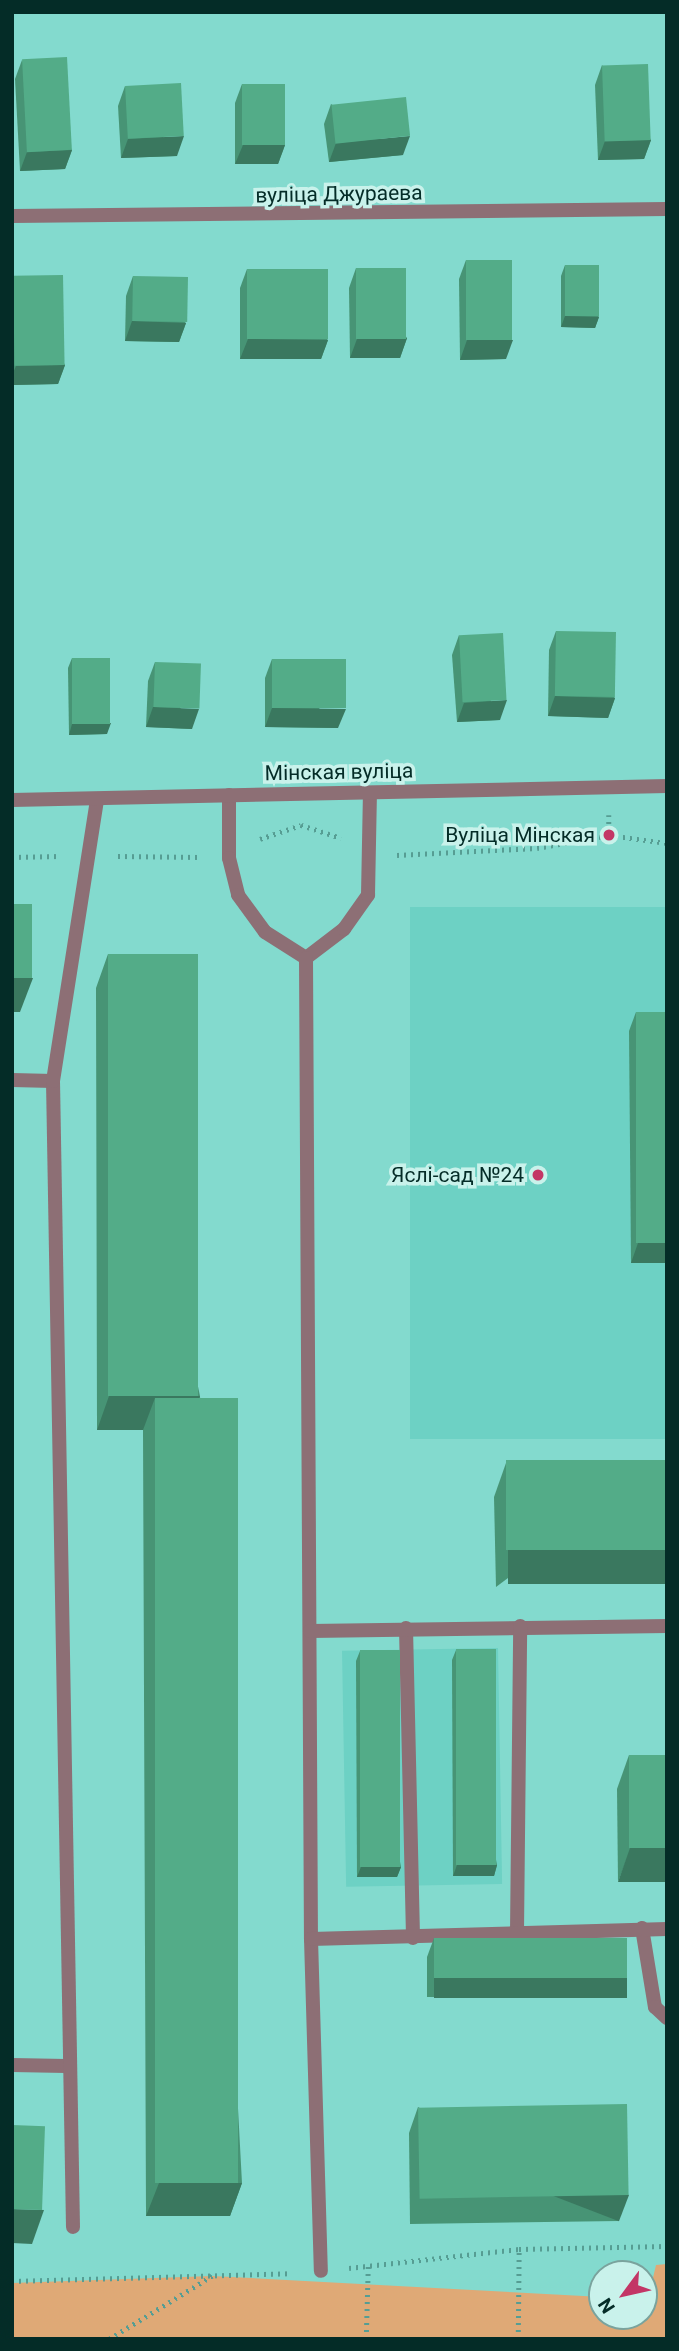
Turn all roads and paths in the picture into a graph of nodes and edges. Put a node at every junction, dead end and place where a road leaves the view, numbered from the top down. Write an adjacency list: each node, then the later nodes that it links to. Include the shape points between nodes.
1 (667, 209): 2 (street, вуліца Джураева)
2 (12, 216)
3 (667, 786): 5 (street, Мінская вуліца)
4 (229, 794): 5 (street, Мінская вуліца); 6 (street, Мінская вуліца); 8 (street, via 229,858 238,895 265,932)
5 (370, 794): 8 (street, via 368,895 344,929)
6 (97, 799): 7 (street, Мінская вуліца); 10 (street)
7 (12, 800)
8 (306, 958): 14 (street)
9 (12, 1080): 10 (street)
10 (53, 1081): 22 (street)
11 (520, 1626): 12 (street); 13 (street); 17 (street)
12 (667, 1626)
13 (406, 1628): 14 (street); 18 (street)
14 (310, 1630): 19 (street)
15 (642, 1928): 16 (street); 17 (street); 20 (street, via 655,2007)
16 (667, 1929)
17 (517, 1933): 18 (street)
18 (413, 1938): 19 (street)
19 (311, 1939): 26 (street)
20 (667, 2018)
21 (12, 2065): 22 (street)
22 (66, 2066): 23 (street)
23 (74, 2227)
24 (519, 2249): 30 (path)
25 (368, 2266): 29 (path)
26 (321, 2271)
27 (212, 2276): 28 (path)
28 (109, 2339)
29 (366, 2339)
30 (518, 2339)

